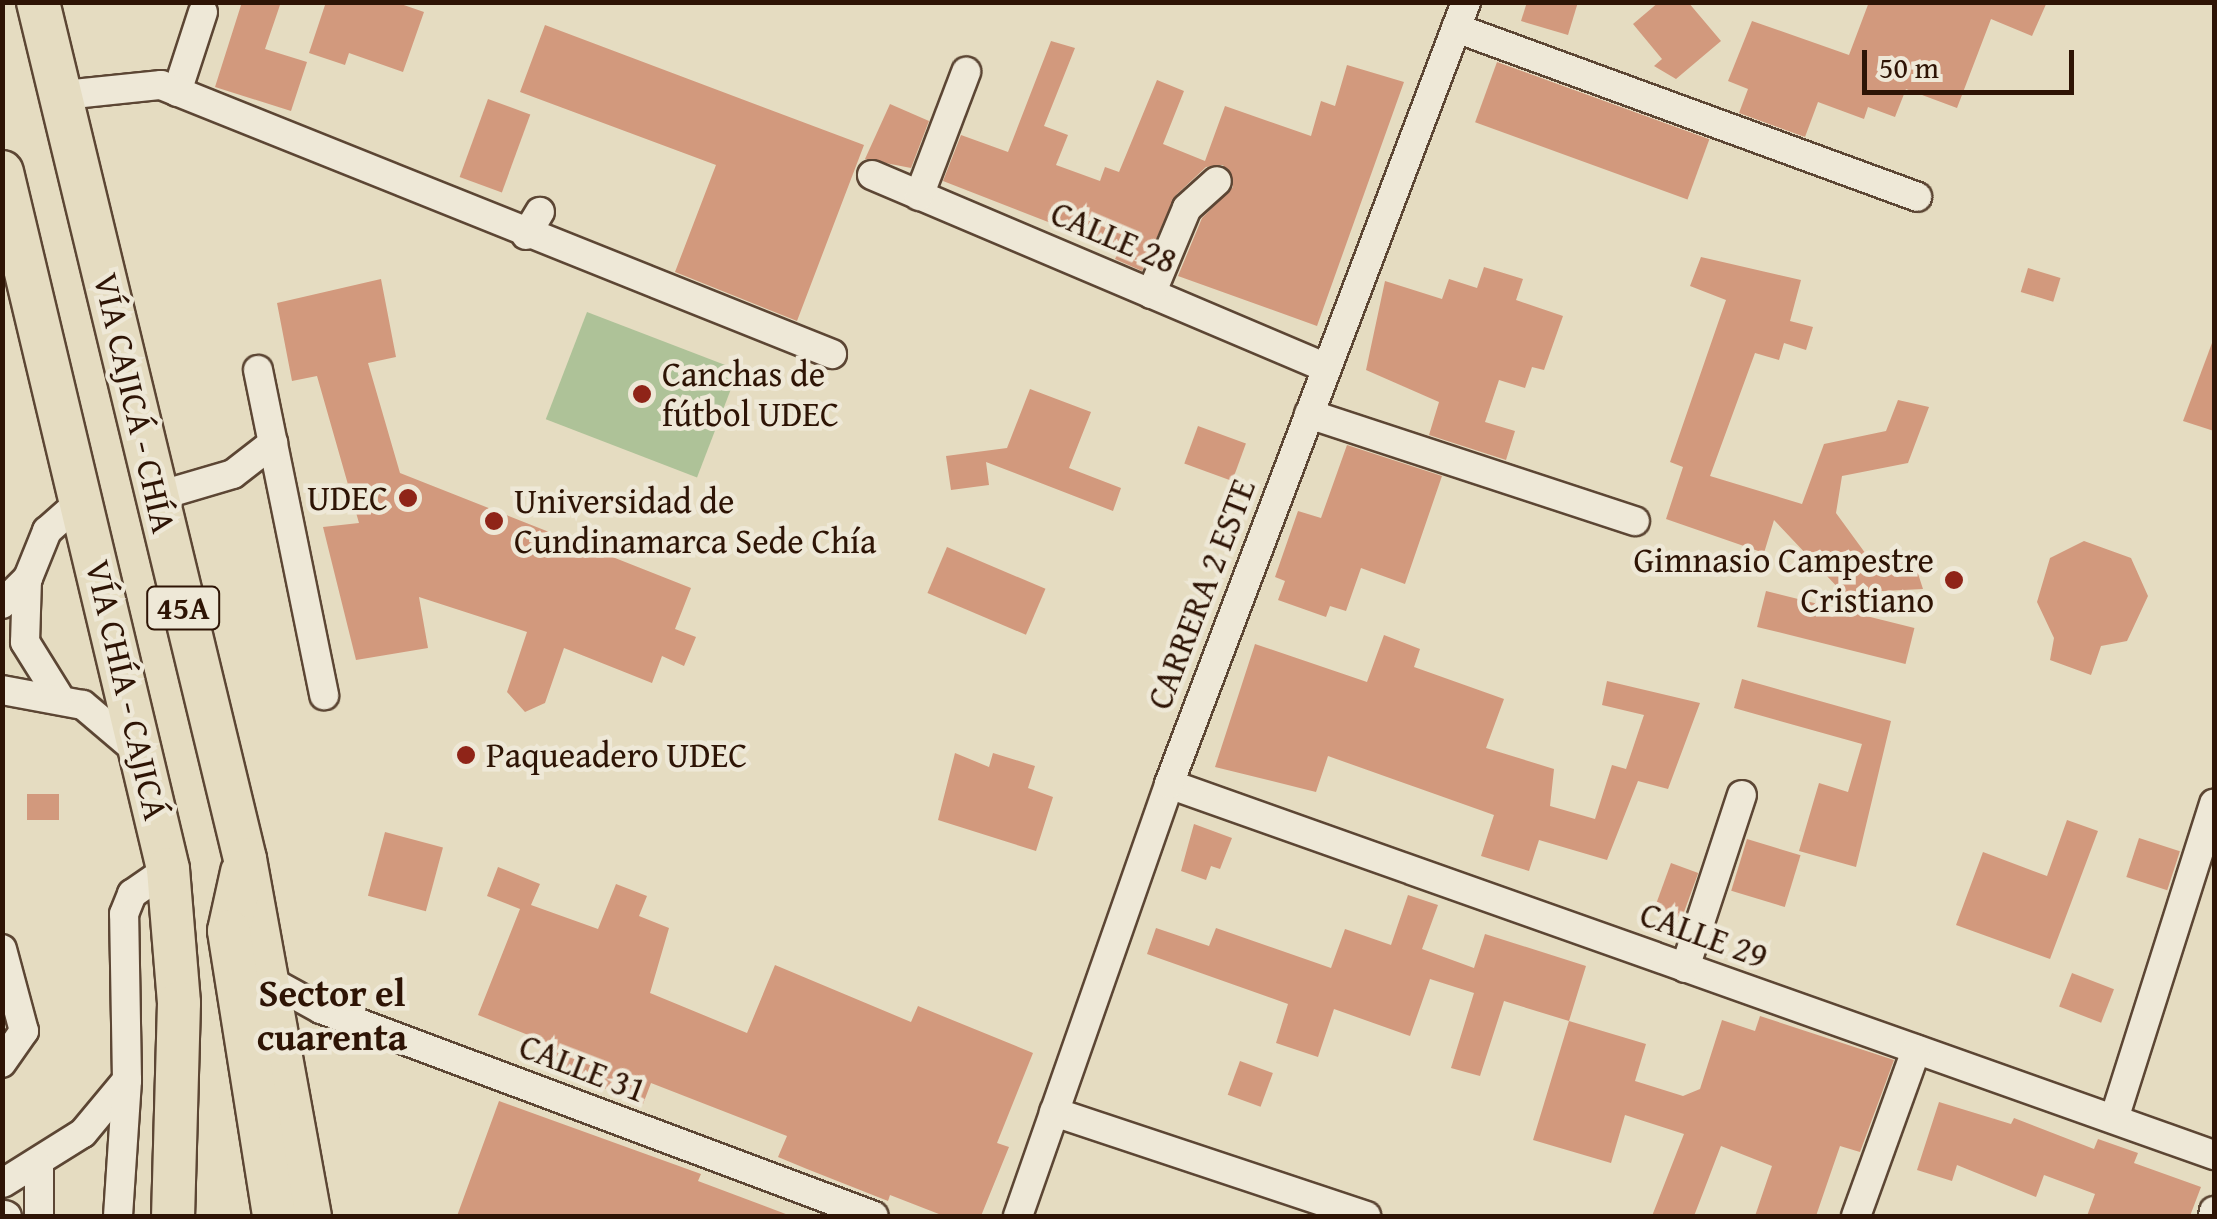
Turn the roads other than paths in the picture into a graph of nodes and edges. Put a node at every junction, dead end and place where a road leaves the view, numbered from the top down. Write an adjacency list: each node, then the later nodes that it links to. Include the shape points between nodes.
1 (38, 2): 6 (highway, VÍA CAJICÁ - CHÍA / 45A)
2 (203, 12): 5 (street)
3 (1461, 15): 11 (street); 14 (street, CARRERA 2 ESTE)
4 (966, 72): 10 (street)
5 (176, 92): 6 (street, via 138,82); 13 (street, via 533,223)
6 (64, 95): 18 (highway, VÍA CAJICÁ - CHÍA / 45A)
7 (2, 172): 19 (highway, VÍA CHÍA - CAJICÁ / 45A)
8 (872, 176): 10 (street, CALLE 28)
9 (1217, 181): 12 (street, via 1188,208)
10 (920, 196): 12 (street, CALLE 28)
11 (1917, 197)
12 (1151, 294): 14 (street, CALLE 28)
13 (832, 354)
14 (1326, 368): 16 (street, CARRERA 2 ESTE)
15 (258, 370): 17 (street)
16 (1309, 414): 20 (street); 27 (street, CARRERA 2 ESTE)
17 (273, 443): 18 (street, via 233,474); 25 (street)
18 (156, 497): 30 (highway, VÍA CAJICÁ - CHÍA / 45A)
19 (82, 499): 21 (street, via 46,530); 26 (highway, VÍA CHÍA - CAJICÁ / 45A)
20 (1635, 521)
21 (28, 578): 22 (street); 24 (street, via 24,642)
22 (2, 604)
23 (2, 690): 24 (street)
24 (58, 695): 26 (street, via 106,719)
25 (324, 695)
26 (142, 757): 31 (highway, VÍA CHÍA - CAJICÁ / 45A)
27 (1169, 784): 33 (street, CALLE 29); 38 (street, CARRERA 2 ESTE)
28 (1742, 796): 33 (street)
29 (2212, 817): 39 (street)
30 (245, 859): 34 (highway, VÍA CAJICÁ - CHÍA / 45A); 46 (highway, via 229,931)
31 (168, 869): 37 (street, via 132,894 124,914); 45 (highway, VÍA CHÍA - CAJICÁ / 45A, via 179,1003)
32 (2, 949): 36 (street, via 24,1030)
33 (1685, 968): 35 (street, CALLE 29)
34 (270, 981): 47 (highway, VÍA CAJICÁ - CHÍA / 45A); 48 (street, CALLE 31, via 321,1010)
35 (1916, 1050): 39 (street, CALLE 29); 51 (street)
36 (2, 1063)
37 (127, 1080): 41 (street, via 82,1133); 44 (street)
38 (1054, 1112): 49 (street, CARRERA 2 ESTE); 50 (street)
39 (2114, 1119): 40 (street, CALLE 29)
40 (2214, 1155)
41 (39, 1167): 42 (street); 43 (street)
42 (3, 1184)
43 (39, 1216)
44 (118, 1216)
45 (173, 1216)
46 (274, 1216)
47 (310, 1216)
48 (874, 1216)
49 (1018, 1216)
50 (1366, 1216)
51 (1856, 1216)

